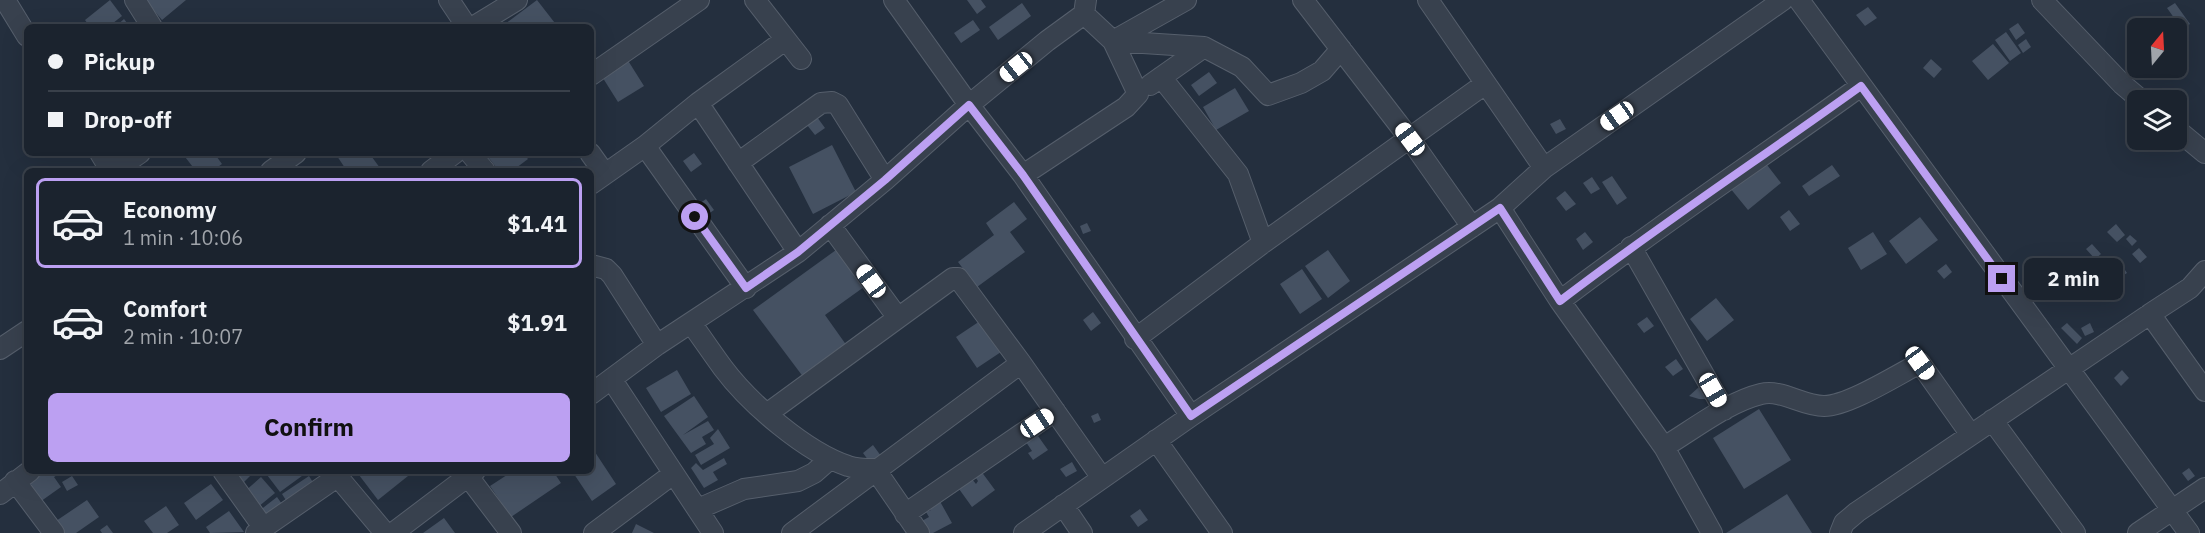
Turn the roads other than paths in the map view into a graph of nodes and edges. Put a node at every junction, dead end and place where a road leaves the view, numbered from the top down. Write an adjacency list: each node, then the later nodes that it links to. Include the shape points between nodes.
1 (5, 0): 18 (street)
2 (135, 0): 16 (street)
3 (449, 0): 17 (street)
4 (517, 0): 15 (street)
5 (699, 0): 24 (street)
6 (755, 0): 19 (street)
7 (894, 0): 31 (street)
8 (1186, 0): 20 (street)
9 (1303, 0): 22 (street)
10 (1428, 0): 26 (street)
11 (1783, 0): 46 (street)
12 (1799, 0): 27 (street)
13 (2042, 0): 28 (street)
14 (1085, 7): 20 (street); 31 (street)
15 (495, 22)
16 (150, 24)
17 (465, 24)
18 (24, 31)
19 (784, 40): 23 (street); 30 (street)
20 (1113, 41): 21 (street); 29 (street)
21 (1204, 47): 22 (street, via 1242,67 1268,95 1301,83 1322,70); 25 (street)
22 (1341, 50): 33 (street)
23 (801, 59)
24 (594, 73)
25 (1161, 77): 29 (street); 53 (street, via 1238,174)
26 (1485, 84): 33 (street); 46 (street)
27 (1861, 86): 54 (street); 68 (street)
28 (2129, 90)
29 (1138, 94): 47 (street, via 1126,107)
30 (698, 103): 34 (street); 41 (street)
31 (969, 105): 47 (street); 49 (street)
32 (2187, 138): 35 (street)
33 (1410, 139): 52 (street); 53 (street)
34 (645, 146): 48 (street); 58 (street)
35 (2205, 153)
36 (136, 156): 42 (street)
37 (292, 156): 43 (street)
38 (451, 156): 44 (street)
39 (472, 156): 45 (street)
40 (591, 156): 48 (street)
41 (738, 163): 49 (street, via 820,103 832,102 838,105); 55 (street)
42 (118, 168)
43 (275, 168)
44 (435, 168)
45 (482, 168)
46 (1544, 168): 50 (street)
47 (1023, 175): 64 (street)
48 (598, 179)
49 (885, 180): 51 (street)
50 (1500, 208): 52 (street); 59 (street)
51 (830, 225): 55 (street); 61 (street)
52 (1472, 227): 75 (street)
53 (1263, 243): 64 (street)
54 (1631, 247): 59 (street); 73 (street)
55 (798, 252): 58 (street)
56 (594, 266): 65 (street, via 612,274)
57 (2205, 271): 60 (street, via 2190,288)
58 (746, 288): 62 (street)
59 (1560, 301): 79 (street)
60 (2150, 314): 68 (street); 70 (street)
61 (898, 318): 67 (street, via 958,278); 74 (street)
62 (691, 323): 65 (street); 74 (street, via 734,381)
63 (24, 333): 66 (street)
64 (1136, 339): 75 (street)
65 (657, 345): 69 (street)
66 (0, 349)
67 (1021, 363): 72 (street); 81 (street)
68 (2069, 370): 76 (street); 92 (street)
69 (612, 380): 71 (street); 86 (street)
70 (2205, 391)
71 (594, 392)
72 (1055, 411): 87 (street); 93 (street)
73 (1725, 411): 77 (street, via 1764,393 1784,395 1806,404 1825,406 1843,402 1920,363); 79 (street)
74 (768, 413): 80 (street, via 802,443)
75 (1191, 416): 78 (street)
76 (1992, 420): 77 (street); 108 (street)
77 (1971, 435): 107 (street, via 1857,512 1844,523)
78 (1156, 440): 87 (street); 105 (street)
79 (1664, 447): 106 (street)
80 (830, 459): 81 (street, via 851,467); 91 (street, via 798,481 744,489)
81 (875, 469): 93 (street); 101 (street)
82 (225, 474): 94 (street)
83 (335, 474): 94 (street); 96 (street)
84 (468, 474): 97 (street)
85 (470, 474): 98 (street)
86 (673, 474): 91 (street); 99 (street)
87 (1101, 478): 90 (street)
88 (15, 482): 95 (street)
89 (2205, 488): 92 (street)
90 (1063, 505): 103 (street); 104 (street)
91 (698, 509): 100 (street)
92 (2172, 510): 109 (street); 110 (street)
93 (905, 514): 102 (street)
94 (259, 530)
95 (54, 533)
96 (385, 533)
97 (393, 533)
98 (511, 533)
99 (594, 533)
100 (713, 533)
101 (792, 533)
102 (919, 533)
103 (1024, 533)
104 (1082, 533)
105 (1222, 533)
106 (1712, 533)
107 (1840, 533)
108 (2075, 533)
109 (2138, 533)
110 (2189, 533)

